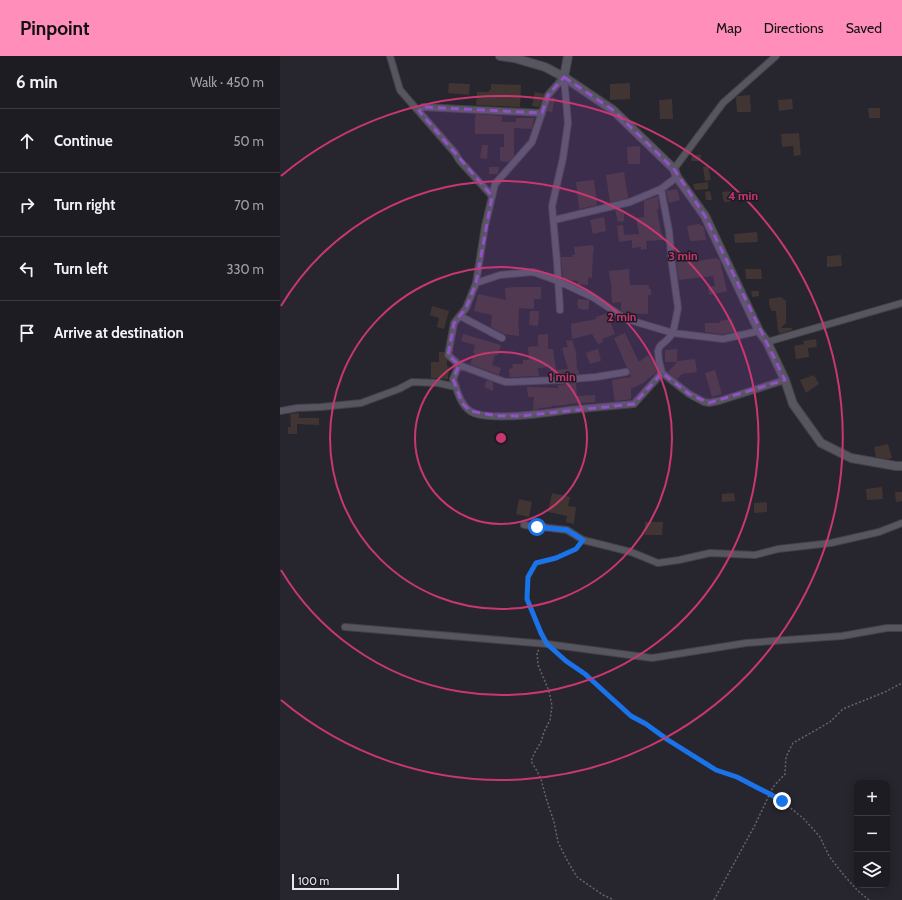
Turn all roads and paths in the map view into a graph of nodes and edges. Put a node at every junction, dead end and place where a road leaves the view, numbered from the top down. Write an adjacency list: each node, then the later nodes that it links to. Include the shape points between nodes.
1 (390, 56): 6 (street, via 400,90)
2 (500, 56): 5 (street, via 544,67)
3 (568, 56): 5 (street)
4 (776, 56): 8 (street, via 723,103)
5 (564, 77): 7 (street, via 548,95); 8 (street, via 613,110); 11 (street, via 568,123 552,206)
6 (419, 111): 7 (street, via 423,107); 10 (street)
7 (542, 113): 10 (street, via 532,142 495,184)
8 (676, 173): 9 (street); 17 (street, via 706,216)
9 (661, 189): 11 (street, via 630,202); 18 (street, via 678,308)
10 (492, 196): 13 (street)
11 (554, 220): 12 (street)
12 (558, 281): 13 (street, via 534,272 500,275); 15 (street); 18 (street, via 594,298 626,319)
13 (476, 283): 16 (street)
14 (902, 303): 20 (street)
15 (560, 310)
16 (460, 316): 19 (street); 21 (street, via 454,323 448,355)
17 (759, 331): 18 (street, via 723,339); 20 (street)
18 (673, 333): 23 (street, via 658,351)
19 (502, 338)
20 (767, 342): 24 (street)
21 (459, 365): 22 (street, via 505,382 560,380); 25 (street, via 453,379)
22 (626, 372)
23 (662, 373): 24 (street, via 690,394 709,403); 25 (street, via 634,404 521,416 497,416 470,411 462,403)
24 (785, 380): 27 (street, via 793,404 821,443 851,458)
25 (456, 386): 26 (street, via 412,382 361,403)
26 (280, 411)
27 (902, 466)
28 (902, 523): 30 (street, via 880,532 831,543 755,554 710,553 658,563 631,552)
29 (524, 525): 30 (street, via 567,530)
30 (583, 540): 33 (path, via 576,549 536,563 528,577 527,599)
31 (346, 627): 33 (street)
32 (902, 628): 33 (street, via 886,628 842,636 746,643 652,658)
33 (547, 644): 35 (path, via 631,716 716,770 737,777); 36 (path, via 537,652 538,665 550,691 552,706 550,720 531,761 541,779 558,842 577,877)
34 (902, 683): 35 (path, via 843,709 830,722 794,743 786,757 785,774)
35 (770, 794): 37 (path); 38 (path, via 814,829 829,856 858,891)
36 (614, 900)
37 (714, 900)
38 (869, 900)

